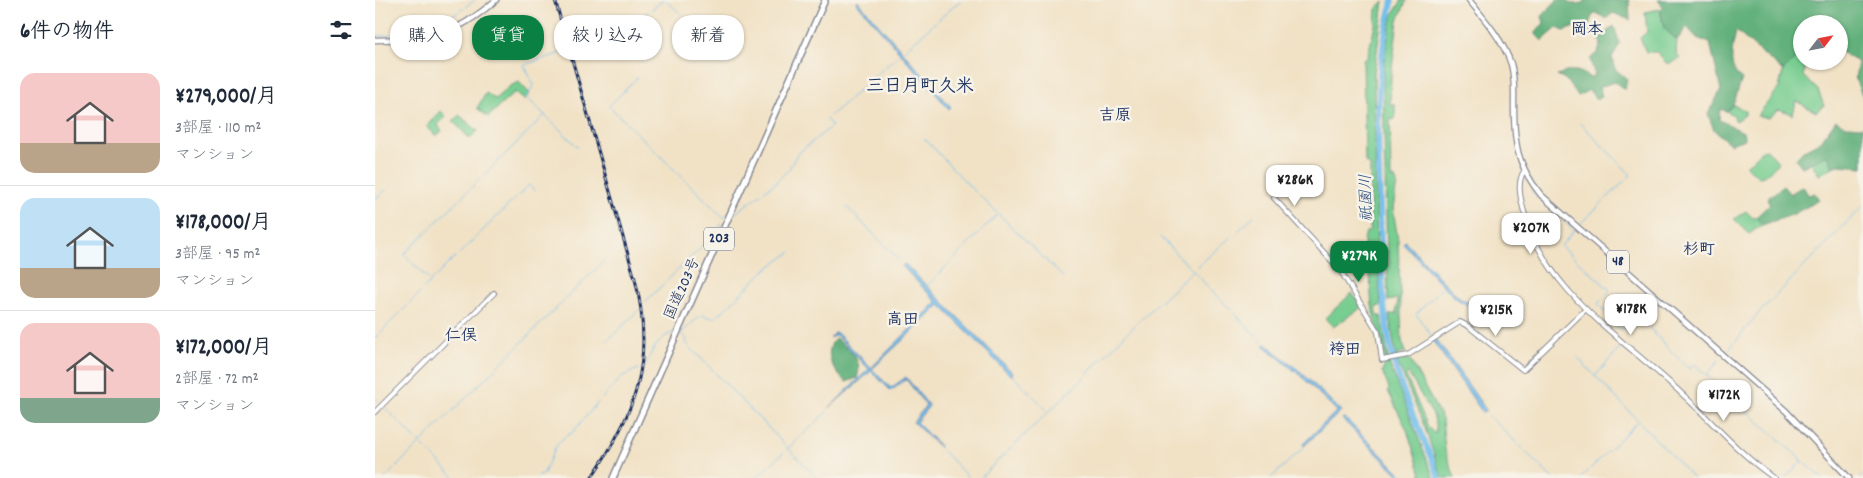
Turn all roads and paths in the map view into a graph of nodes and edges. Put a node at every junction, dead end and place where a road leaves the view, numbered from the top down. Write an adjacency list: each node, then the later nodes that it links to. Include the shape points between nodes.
1 (497, 0): 4 (main road, via 469,22 441,35)
2 (825, 0): 10 (highway, 国道203号 / 203)
3 (1469, 0): 5 (main road, 48, via 1500,41 1511,64 1514,135)
4 (375, 40)
5 (1524, 171): 8 (street, via 1519,181 1521,201 1535,241 1557,279); 12 (main road, 48, via 1541,195 1786,411)
6 (1274, 198): 8 (street, via 1339,270 1378,332 1384,360 1403,357 1460,322 1523,370)
7 (494, 293): 9 (street)
8 (1586, 308): 11 (street)
9 (375, 412)
10 (613, 478)
11 (1774, 478)
12 (1849, 478)

